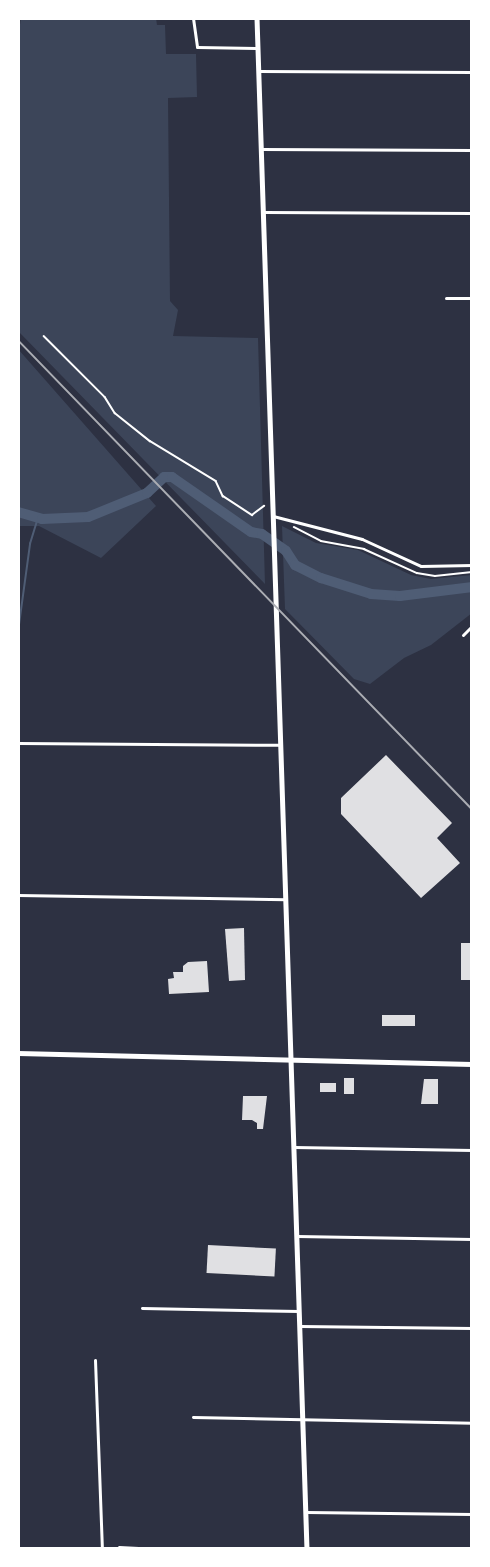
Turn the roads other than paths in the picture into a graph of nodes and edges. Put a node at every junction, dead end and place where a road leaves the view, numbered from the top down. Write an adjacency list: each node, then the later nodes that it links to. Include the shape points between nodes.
1 (194, 18): 3 (street, via 197,47)
2 (257, 18): 3 (street)
3 (258, 48): 4 (street)
4 (258, 71): 5 (street); 6 (street)
5 (472, 72)
6 (261, 149): 7 (street); 8 (street)
7 (472, 150)
8 (263, 212): 9 (street); 12 (street)
9 (472, 213)
10 (446, 298): 11 (street)
11 (472, 298)
12 (273, 516): 13 (street, via 362,540 421,566); 17 (street)
13 (472, 565)
14 (472, 626): 15 (street)
15 (464, 635)
16 (18, 743): 17 (street)
17 (280, 745): 19 (street)
18 (18, 895): 19 (street)
19 (286, 899): 21 (street)
20 (18, 1053): 21 (main road)
21 (291, 1060): 22 (main road); 23 (street)
22 (472, 1064)
23 (294, 1147): 24 (street); 25 (street)
24 (472, 1150)
25 (296, 1236): 26 (street); 28 (street)
26 (472, 1239)
27 (142, 1308): 28 (street)
28 (299, 1311): 29 (street)
29 (300, 1326): 30 (street); 33 (street)
30 (472, 1328)
31 (95, 1360): 38 (street)
32 (193, 1417): 33 (street)
33 (304, 1420): 34 (street); 35 (street)
34 (472, 1423)
35 (306, 1512): 36 (street); 40 (street)
36 (472, 1514)
37 (119, 1547): 39 (street)
38 (102, 1549)
39 (153, 1549)
40 (307, 1549)

